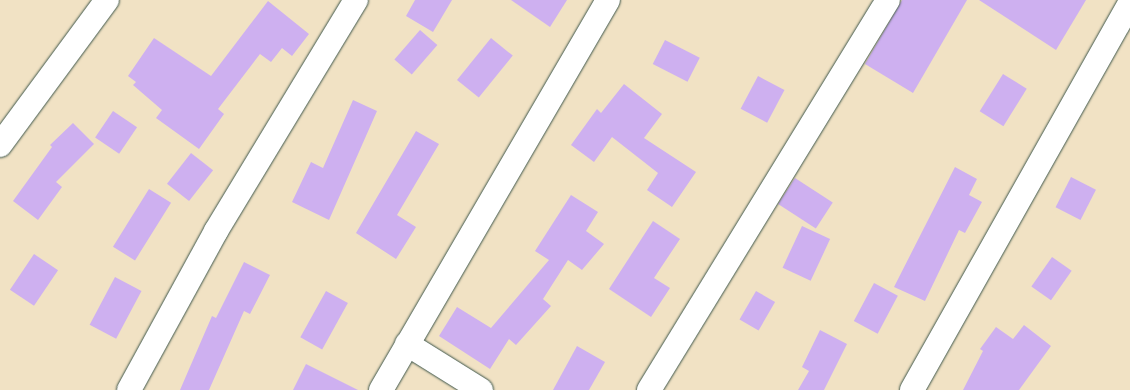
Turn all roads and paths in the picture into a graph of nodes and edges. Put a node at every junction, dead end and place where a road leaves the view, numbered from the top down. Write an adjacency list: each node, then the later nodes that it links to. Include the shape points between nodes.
1 (107, 0): 6 (street)
2 (356, 0): 8 (street, via 216,231)
3 (608, 0): 7 (street)
4 (888, 0): 11 (street)
5 (1130, 3): 12 (street)
6 (0, 145)
7 (408, 344): 9 (street); 10 (street)
8 (129, 390)
9 (381, 390)
10 (482, 390)
11 (650, 390)
12 (912, 390)

